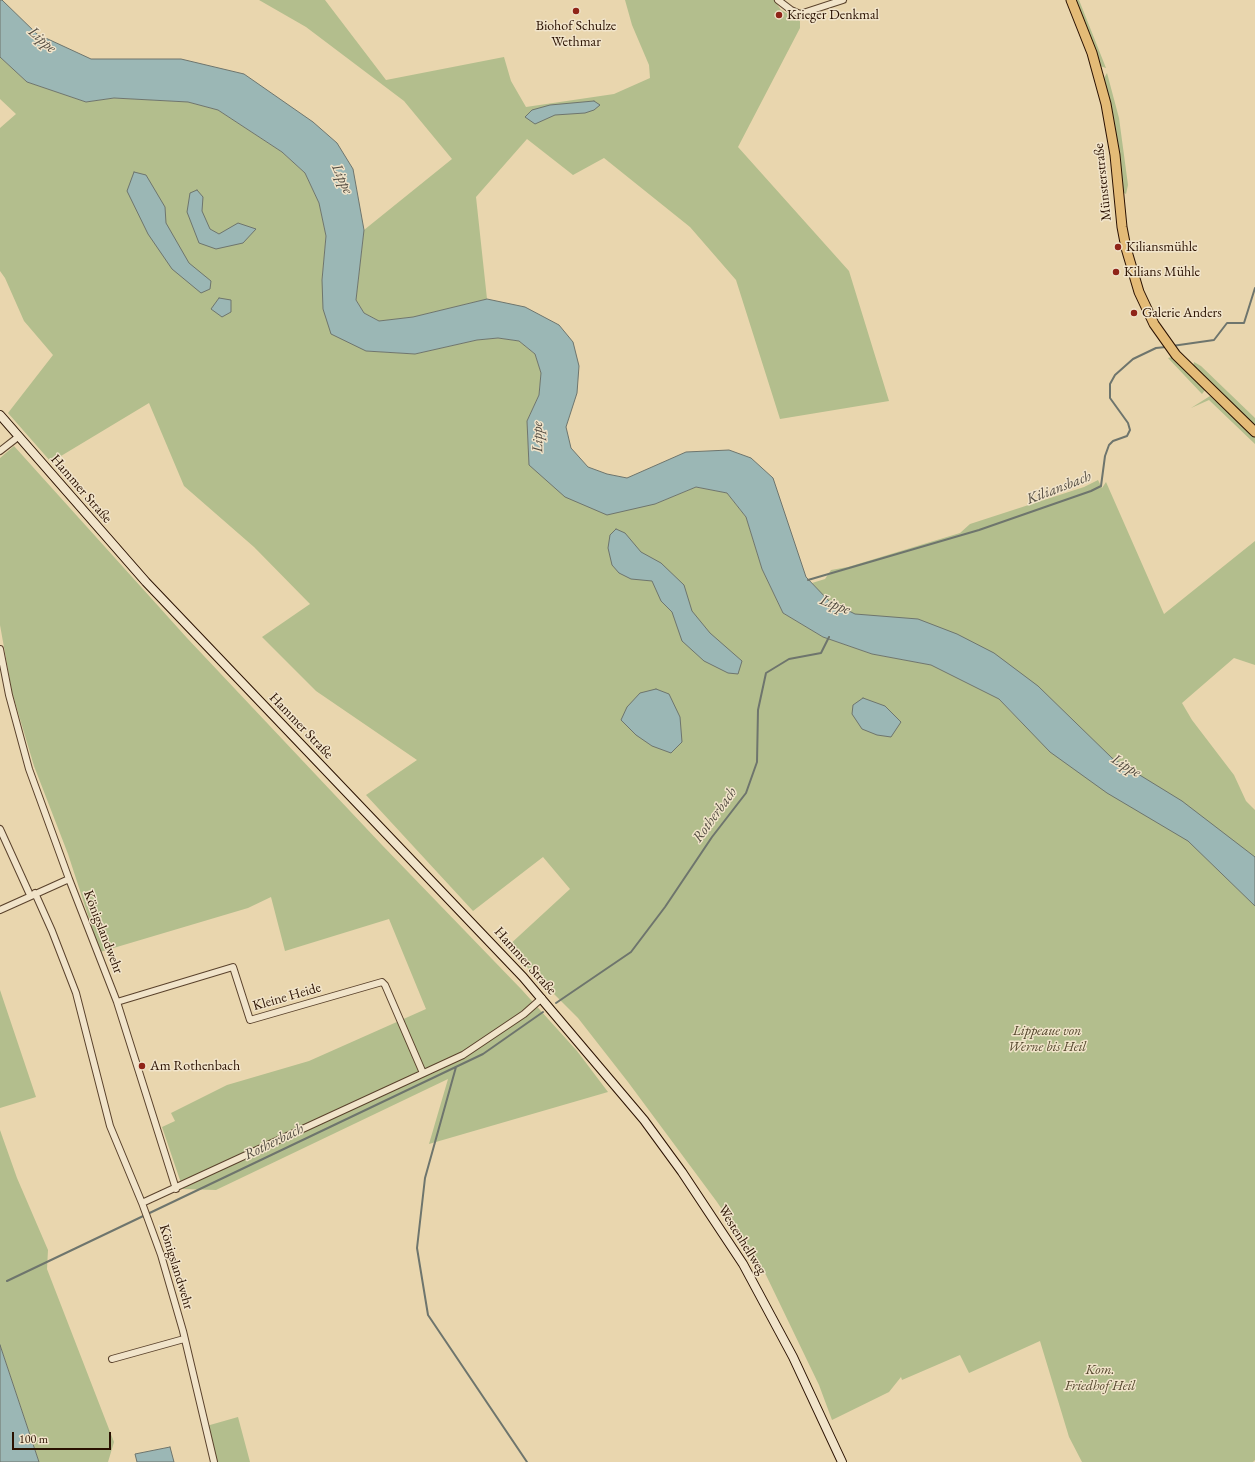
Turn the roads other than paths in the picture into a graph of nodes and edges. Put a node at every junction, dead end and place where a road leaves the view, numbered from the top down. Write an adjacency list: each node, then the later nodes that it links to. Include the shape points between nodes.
1 (778, 0): 2 (street, via 800,14)
2 (842, 0)
3 (1071, 0): 5 (main road, Münsterstraße, via 1092,53 1106,104 1115,155 1122,227 1136,284 1154,324 1176,355)
4 (0, 416): 6 (main road, Hammer Straße)
5 (1255, 432)
6 (18, 437): 7 (street); 13 (main road, Hammer Straße, via 146,582)
7 (0, 451)
8 (0, 649): 10 (street, Königslandwehr, via 29,769)
9 (0, 830): 11 (street, Königslandwehr)
10 (69, 880): 11 (street); 14 (street, Königslandwehr)
11 (33, 894): 12 (street); 18 (street, Königslandwehr, via 52,931 76,993 110,1126)
12 (0, 910)
13 (542, 998): 15 (main road, Hammer Straße); 16 (street, via 476,1048)
14 (117, 1002): 16 (street, Kleine Heide, via 233,967 250,1020 382,982); 17 (street, Königslandwehr)
15 (588, 1052): 22 (main road, Westenhellweg, via 678,1166 743,1264 793,1357)
16 (424, 1073): 17 (street)
17 (176, 1189): 18 (street)
18 (142, 1203): 19 (street, Königslandwehr, via 161,1255)
19 (184, 1339): 20 (street); 21 (street, Königslandwehr)
20 (112, 1359)
21 (214, 1462)
22 (842, 1462)

